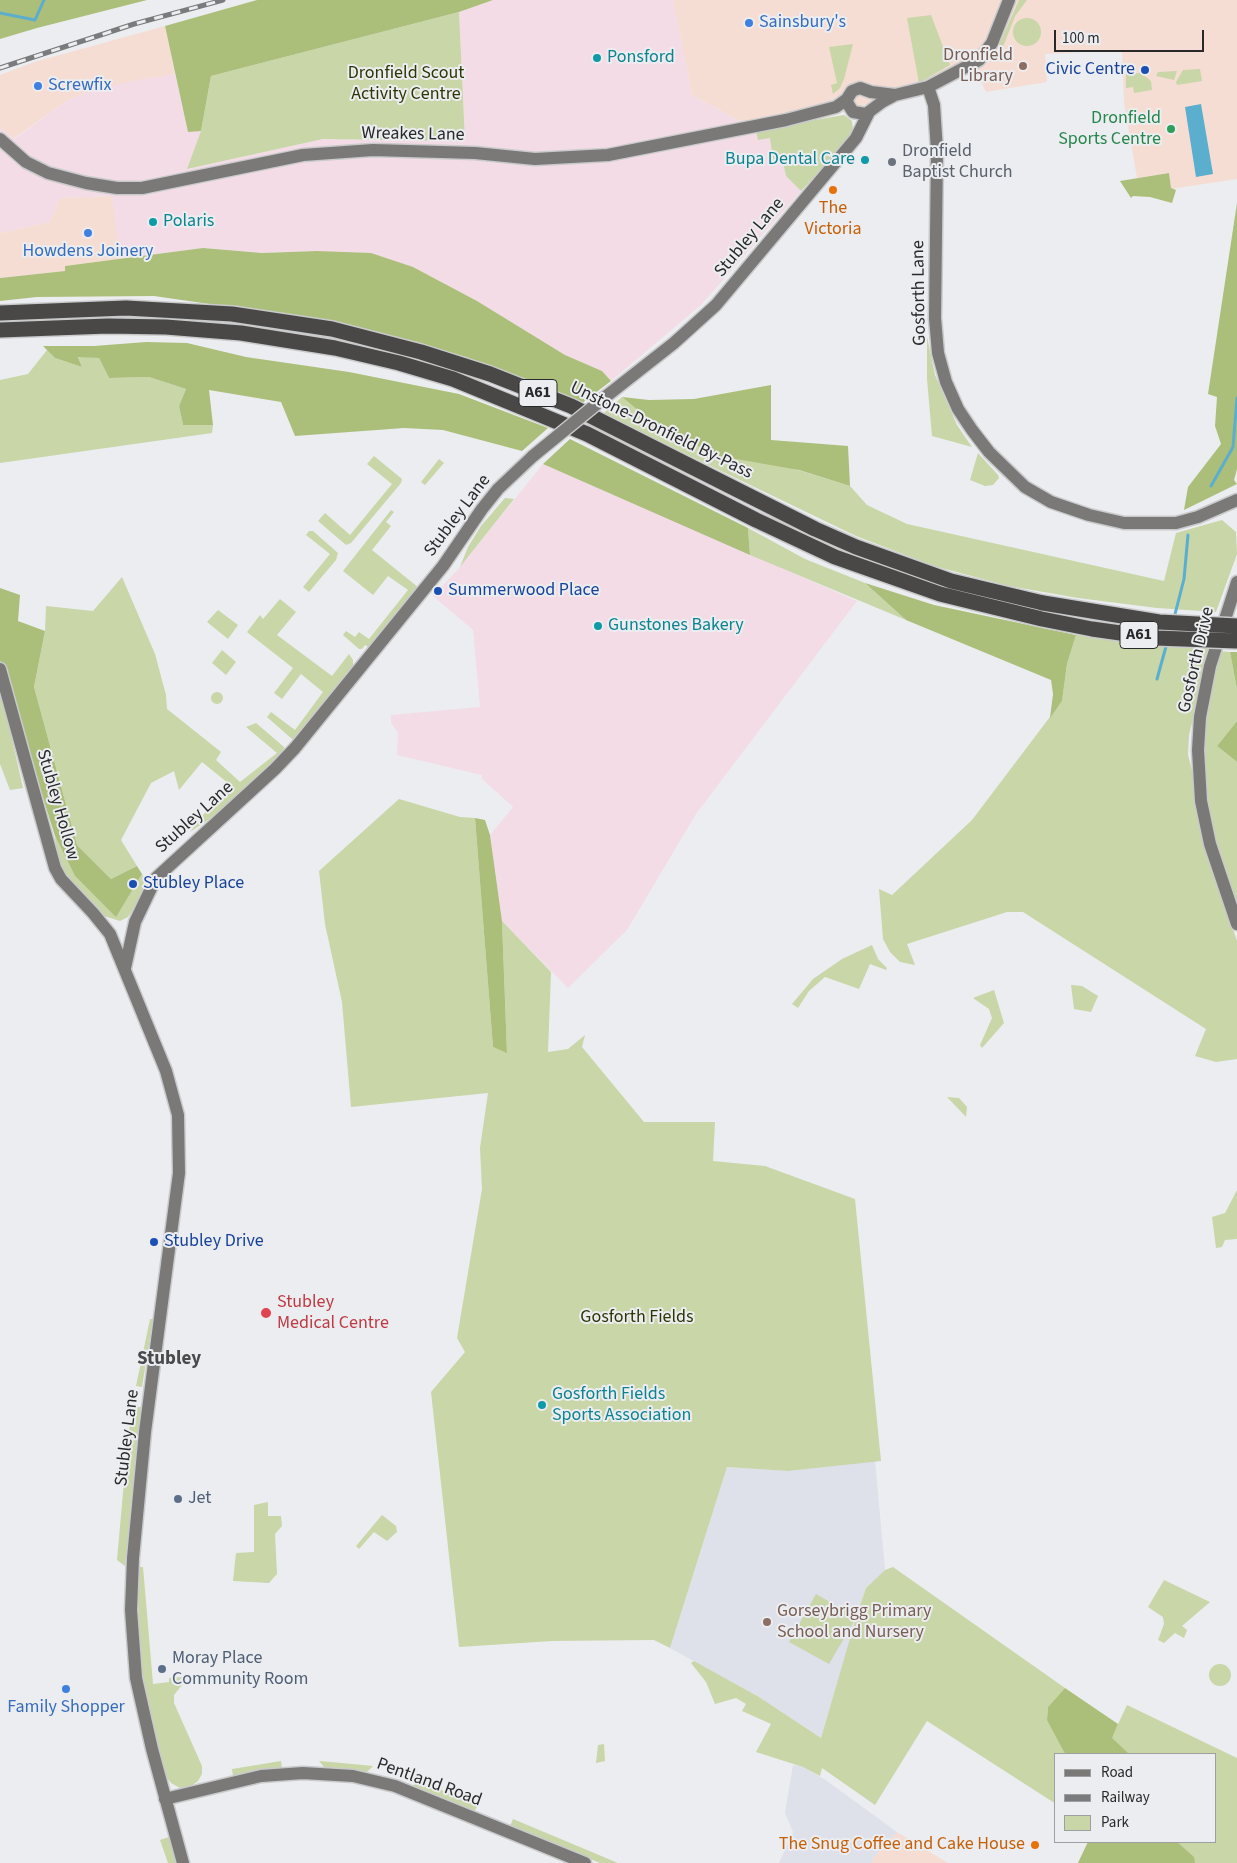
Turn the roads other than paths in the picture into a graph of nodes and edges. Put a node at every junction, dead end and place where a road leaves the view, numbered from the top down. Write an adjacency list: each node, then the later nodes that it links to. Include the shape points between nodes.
1 (1009, 0): 2 (street, Wreakes Lane, via 987,52 979,60)
2 (928, 87): 4 (street, Wreakes Lane); 11 (street, Gosforth Lane, via 934,105 937,152 934,318 938,353 946,382 972,430 989,452 1026,486 1051,502 1089,516 1124,522 1176,523)
3 (871, 92): 4 (street, Wreakes Lane); 5 (street, Wreakes Lane, via 864,88 856,89); 6 (street, via 874,100)
4 (895, 95): 6 (street, Wreakes Lane)
5 (850, 107): 6 (street, Wreakes Lane, via 861,115); 7 (street); 8 (street, Wreakes Lane, via 836,107 608,155 535,159 475,153 373,150 303,155 142,188 86,183 48,172 26,162)
6 (871, 110): 7 (street, Stubley Lane)
7 (861, 128): 17 (street, Stubley Lane, bridge, via 839,159 716,305 674,343 533,456 498,489 443,566 295,748 156,878 148,889)
8 (0, 139)
9 (0, 313): 13 (highway, Unstone-Dronfield By-Pass / A61, bridge, via 126,308 232,314 332,329 490,374 572,406 815,529 951,581 1043,603 1159,622)
10 (0, 330): 14 (highway, Unstone-Dronfield By-Pass / A61, bridge, via 137,326 241,333 335,348 399,363 453,379 587,434 835,557 940,594 1092,629 1156,638)
11 (1236, 505)
12 (1237, 582): 16 (street, Gosforth Drive, via 1210,666 1200,717 1198,750 1201,801 1210,844)
13 (1237, 626)
14 (1237, 641)
15 (0, 669): 18 (street, Stubley Hollow, via 55,868)
16 (1237, 924)
17 (133, 929): 18 (street); 19 (street, Stubley Lane)
18 (110, 934): 19 (street, Stubley Lane)
19 (125, 968): 20 (street, Stubley Lane, via 172,1087 180,1145 173,1227 144,1441 131,1585 136,1678)
20 (165, 1799): 21 (street, Stubley Lane); 22 (street, Pentland Road, via 262,1776 303,1773 353,1776 395,1786)
21 (183, 1863)
22 (585, 1863)

